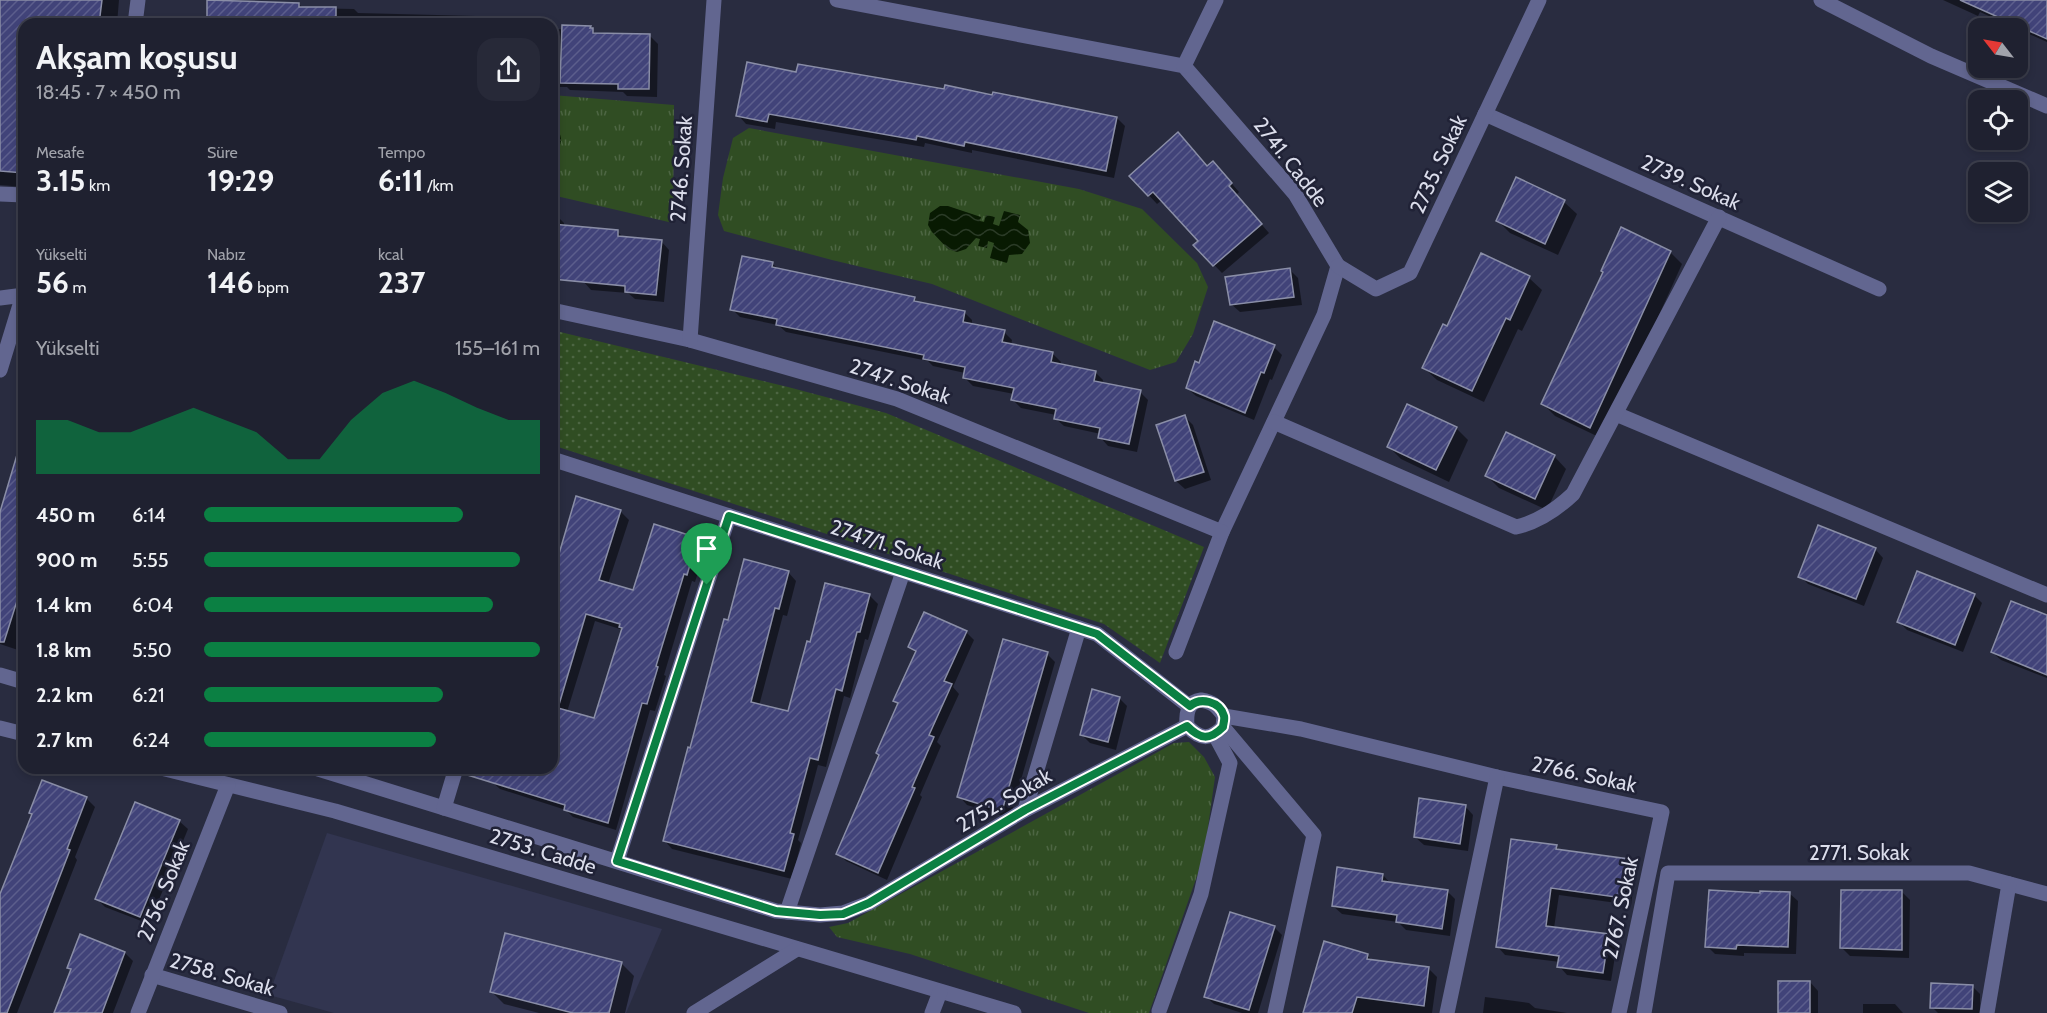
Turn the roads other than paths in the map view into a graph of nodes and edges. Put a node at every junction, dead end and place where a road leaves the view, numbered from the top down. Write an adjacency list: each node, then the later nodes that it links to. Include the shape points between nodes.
1 (138, 0): 7 (street)
2 (714, 0): 20 (street, 2746. Sokak)
3 (837, 0): 8 (street)
4 (1216, 0): 8 (street)
5 (1539, 0): 10 (street, 2735. Sokak)
6 (1821, 0): 9 (street, via 1931,56)
7 (136, 18)
8 (1184, 66): 14 (street, 2741. Cadde, via 1295,194)
9 (2047, 106)
10 (1485, 114): 13 (street, 2739. Sokak); 14 (street, 2735. Sokak, via 1410,273 1376,289)
11 (0, 194): 12 (street)
12 (18, 195)
13 (1719, 217): 15 (street, 2739. Sokak); 22 (street)
14 (1338, 266): 23 (street, via 1323,315)
15 (1879, 289)
16 (18, 296): 17 (street)
17 (0, 298)
18 (558, 311): 20 (street, 2747. Sokak)
19 (18, 314): 21 (street)
20 (690, 340): 26 (street, 2747. Sokak, via 897,399)
21 (0, 370)
22 (1616, 414): 23 (street, via 1573,494 1546,515 1516,527); 28 (street)
23 (1274, 422): 26 (street)
24 (558, 461): 25 (street, 2747/1. Sokak)
25 (729, 516): 27 (street, 2747/1. Sokak); 46 (street)
26 (1222, 532): 30 (street)
27 (903, 572): 29 (street, 2747/1. Sokak); 49 (street)
28 (2047, 595)
29 (1079, 628): 33 (street, 2747/1. Sokak, via 1097,634); 44 (street)
30 (1176, 652)
31 (0, 675): 32 (street)
32 (18, 680)
33 (1190, 706): 34 (street); 35 (street, via 1195,701 1210,702 1217,707)
34 (1187, 726): 35 (street, via 1206,737); 44 (street, 2752. Sokak)
35 (1221, 726): 41 (street, 2766. Sokak, via 1301,729); 53 (street, via 1230,763 1201,894); 59 (street, via 1314,835)
36 (2, 734): 37 (street)
37 (18, 734)
38 (185, 774): 42 (street, 2753. Cadde)
39 (334, 774): 43 (street)
40 (454, 774): 43 (street)
41 (1497, 777): 45 (street, 2766. Sokak); 60 (street)
42 (228, 785): 50 (street, 2753. Cadde, via 335,811); 51 (street, 2756. Sokak)
43 (444, 808): 46 (street)
44 (1025, 810): 49 (street, 2752. Sokak, via 869,903 843,914)
45 (1662, 812): 61 (street, 2767. Sokak)
46 (617, 861): 49 (street)
47 (2009, 884): 48 (street, 2771. Sokak); 62 (street, 2771. Sokak, via 1969,873 1668,873); 63 (street)
48 (2047, 894)
49 (787, 912)
50 (797, 949): 52 (street, 2753. Cadde); 56 (street)
51 (152, 975): 54 (street, 2756. Sokak); 55 (street, 2758. Sokak)
52 (940, 992): 57 (street); 58 (street, 2753. Cadde)
53 (1159, 1011)
54 (138, 1013)
55 (280, 1013)
56 (694, 1013)
57 (932, 1013)
58 (1014, 1013)
59 (1275, 1013)
60 (1447, 1013)
61 (1618, 1013)
62 (1644, 1013)
63 (1987, 1013)

